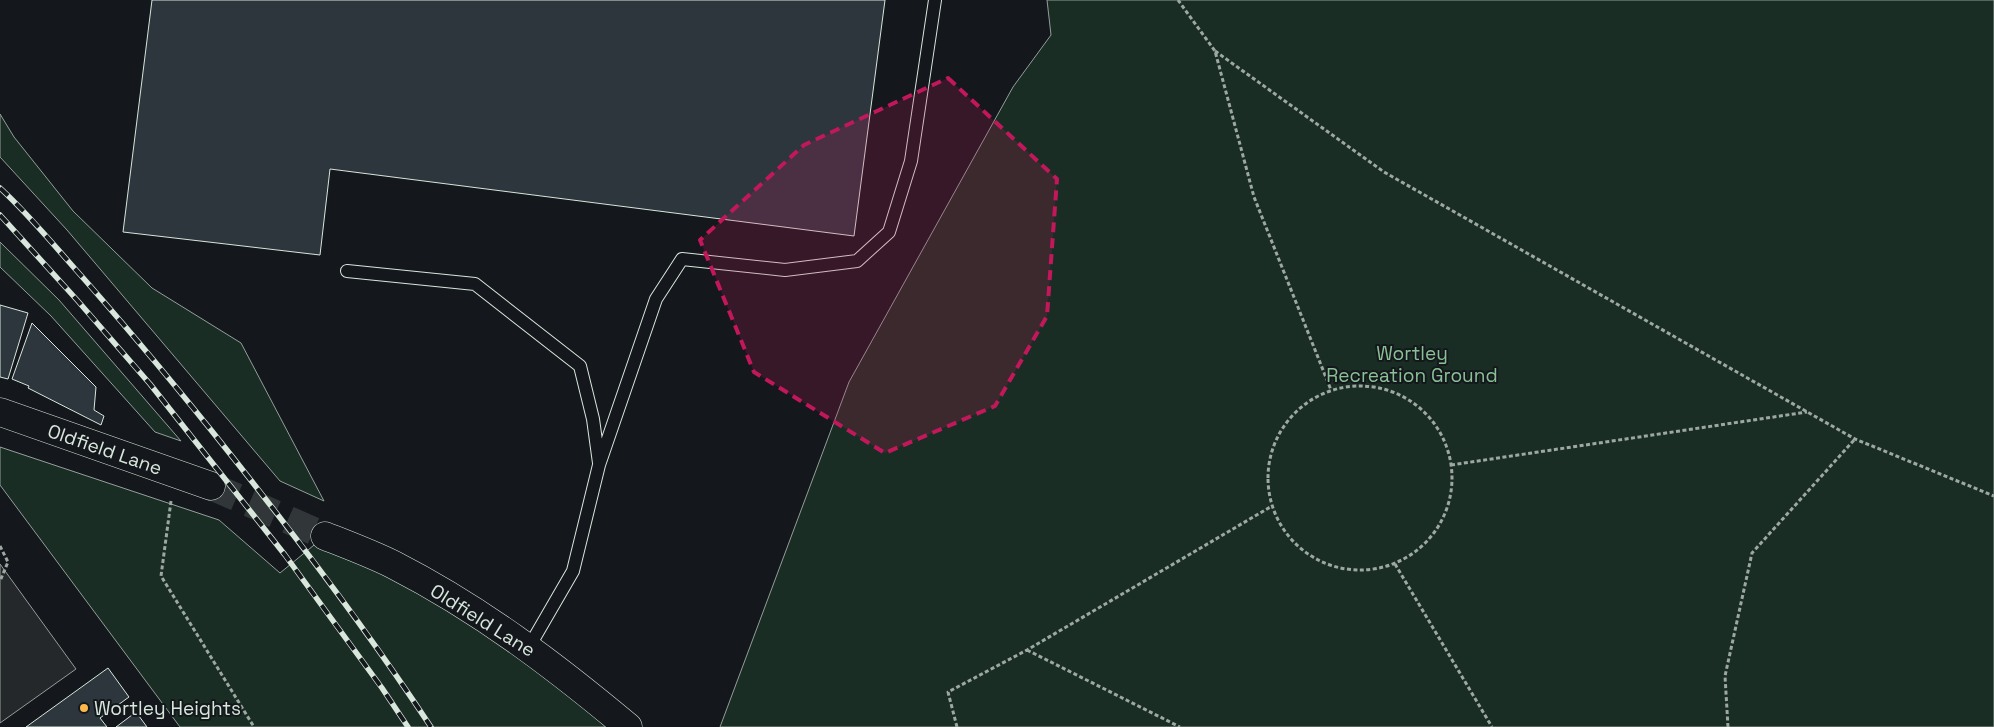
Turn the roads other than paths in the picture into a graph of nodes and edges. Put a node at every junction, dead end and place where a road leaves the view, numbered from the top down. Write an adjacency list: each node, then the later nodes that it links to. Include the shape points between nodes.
1 (935, 0): 4 (lane, via 911,161 889,232 857,261 785,270 682,260 656,299)
2 (347, 271): 4 (lane, via 475,284 580,366)
3 (0, 412): 5 (street, Oldfield Lane)
4 (599, 465): 7 (lane, via 573,571)
5 (211, 486)
6 (324, 536): 7 (street, Oldfield Lane, via 394,565 466,605)
7 (529, 648): 8 (street, Oldfield Lane)
8 (628, 727)

